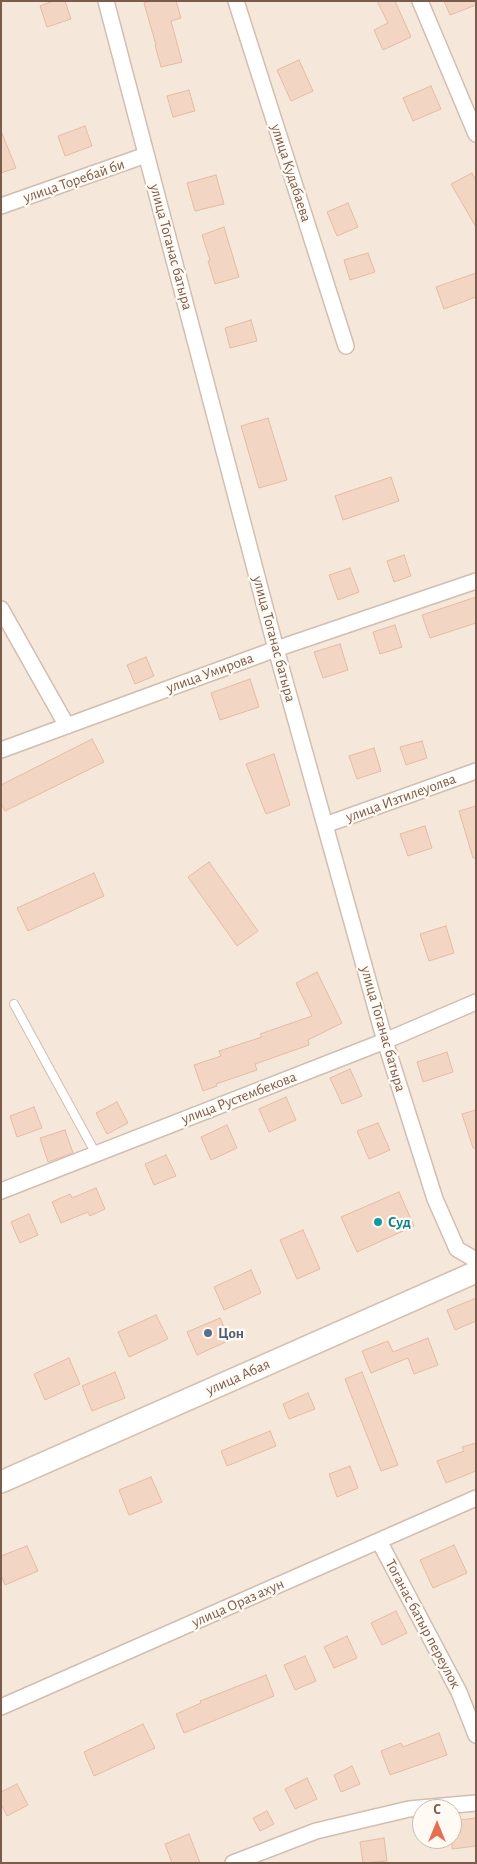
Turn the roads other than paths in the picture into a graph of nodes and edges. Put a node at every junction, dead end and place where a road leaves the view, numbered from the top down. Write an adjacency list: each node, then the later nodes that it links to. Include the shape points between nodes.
1 (106, 1): 5 (street, улица Тоганас батыра)
2 (236, 1): 7 (street, улица Кудабаева)
3 (420, 1): 4 (street)
4 (476, 134)
5 (146, 155): 6 (street, улица Торебай би); 10 (street, улица Тоганас батыра)
6 (1, 206)
7 (346, 346)
8 (476, 581): 10 (street, улица Умирова)
9 (1, 609): 11 (street)
10 (276, 649): 11 (street, улица Умирова); 14 (street, улица Тоганас батыра)
11 (67, 726): 12 (street, улица Умирова)
12 (1, 750)
13 (476, 771): 14 (street, улица Изтилеуолва)
14 (326, 826): 17 (street, улица Тоганас батыра)
15 (476, 1002): 17 (street, улица Рустембекова)
16 (14, 1004): 18 (lane)
17 (385, 1041): 18 (street, улица Рустембекова); 20 (street, улица Тоганас батыра, via 435,1199 457,1249)
18 (96, 1154): 19 (street, улица Рустембекова)
19 (1, 1191)
20 (476, 1260)
21 (476, 1272): 22 (street, улица Абая)
22 (1, 1482)
23 (476, 1498): 24 (street, улица Ораз ахун)
24 (379, 1541): 25 (street, улица Ораз ахун); 26 (street, Тоганас батыр переулок, via 459,1692)
25 (1, 1707)
26 (476, 1735)
27 (476, 1803): 28 (street, via 409,1809 316,1831)
28 (233, 1863)

